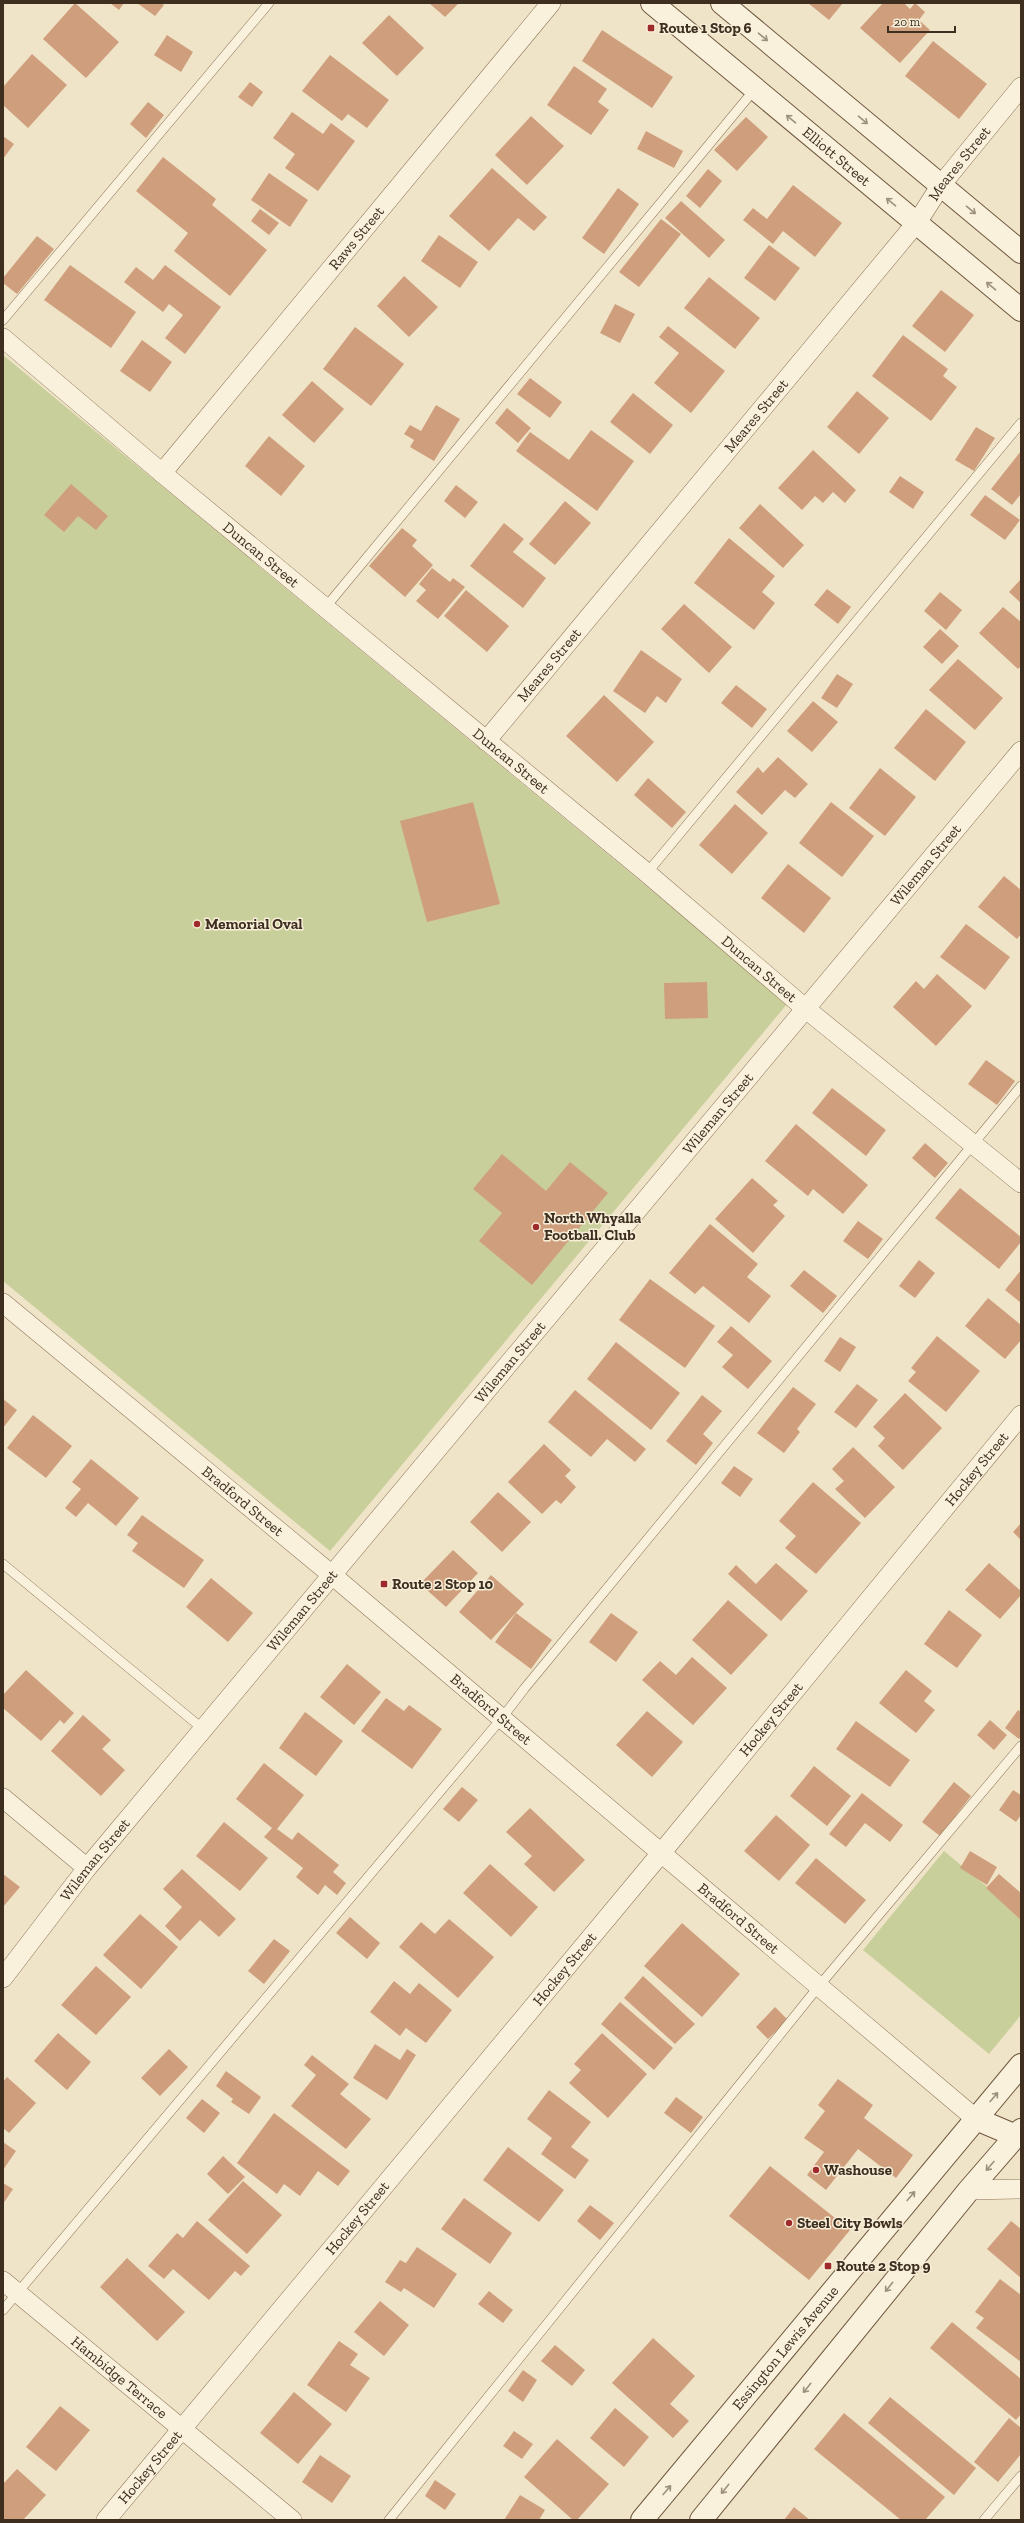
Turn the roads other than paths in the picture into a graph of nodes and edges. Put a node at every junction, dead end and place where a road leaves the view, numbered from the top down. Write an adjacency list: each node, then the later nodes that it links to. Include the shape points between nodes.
1 (269, 3): 11 (lane)
2 (551, 3): 14 (street, Raws Street)
3 (652, 3): 6 (street, Elliott Street)
4 (722, 3): 7 (street, one-way to 7)
5 (1021, 87): 7 (street, Meares Street)
6 (755, 89): 8 (street, Elliott Street, one-way to 6); 15 (lane)
7 (941, 185): 8 (street, Meares Street); 9 (street, one-way to 9)
8 (916, 223): 10 (street, Elliott Street, one-way to 8); 16 (street, Meares Street)
9 (1021, 252)
10 (1021, 310)
11 (3, 320)
12 (3, 338): 14 (street, Duncan Street)
13 (1021, 423): 18 (lane)
14 (162, 473): 15 (street, Duncan Street)
15 (325, 608): 16 (street, Duncan Street)
16 (486, 741): 18 (street, Duncan Street)
17 (1021, 751): 19 (street, Wileman Street)
18 (646, 873): 19 (street, Duncan Street)
19 (806, 1009): 21 (street, Duncan Street); 26 (street, Wileman Street)
20 (1021, 1086): 21 (lane)
21 (974, 1143): 22 (street, Duncan Street); 27 (lane)
22 (1021, 1183)
23 (3, 1303): 26 (street, Bradford Street)
24 (1021, 1415): 31 (street, Hockey Street)
25 (3, 1564): 28 (lane)
26 (332, 1575): 27 (street, Bradford Street); 28 (street, Wileman Street)
27 (502, 1718): 31 (street, Bradford Street); 41 (lane)
28 (203, 1729): 32 (street, Wileman Street)
29 (1021, 1746): 34 (lane)
30 (3, 1798): 32 (street)
31 (662, 1852): 34 (street, Bradford Street); 43 (street, Hockey Street)
32 (87, 1868): 33 (street, Wileman Street)
33 (3, 1978)
34 (819, 1986): 36 (street, Bradford Street); 47 (lane)
35 (1021, 2065): 36 (street, Essington Lewis Avenue, one-way to 35)
36 (976, 2119): 37 (street); 48 (street, Essington Lewis Avenue, one-way to 36)
37 (1019, 2135): 39 (street, one-way to 39)
38 (1021, 2189): 39 (street)
39 (969, 2190): 49 (street, one-way to 49)
40 (3, 2281): 41 (street, Hambidge Terrace)
41 (18, 2293): 42 (lane); 43 (street, Hambidge Terrace)
42 (3, 2310)
43 (182, 2430): 45 (street, Hockey Street); 46 (street, Hambidge Terrace)
44 (1021, 2476): 50 (lane)
45 (106, 2520)
46 (292, 2520)
47 (389, 2520)
48 (642, 2520)
49 (700, 2520)
50 (984, 2520)

